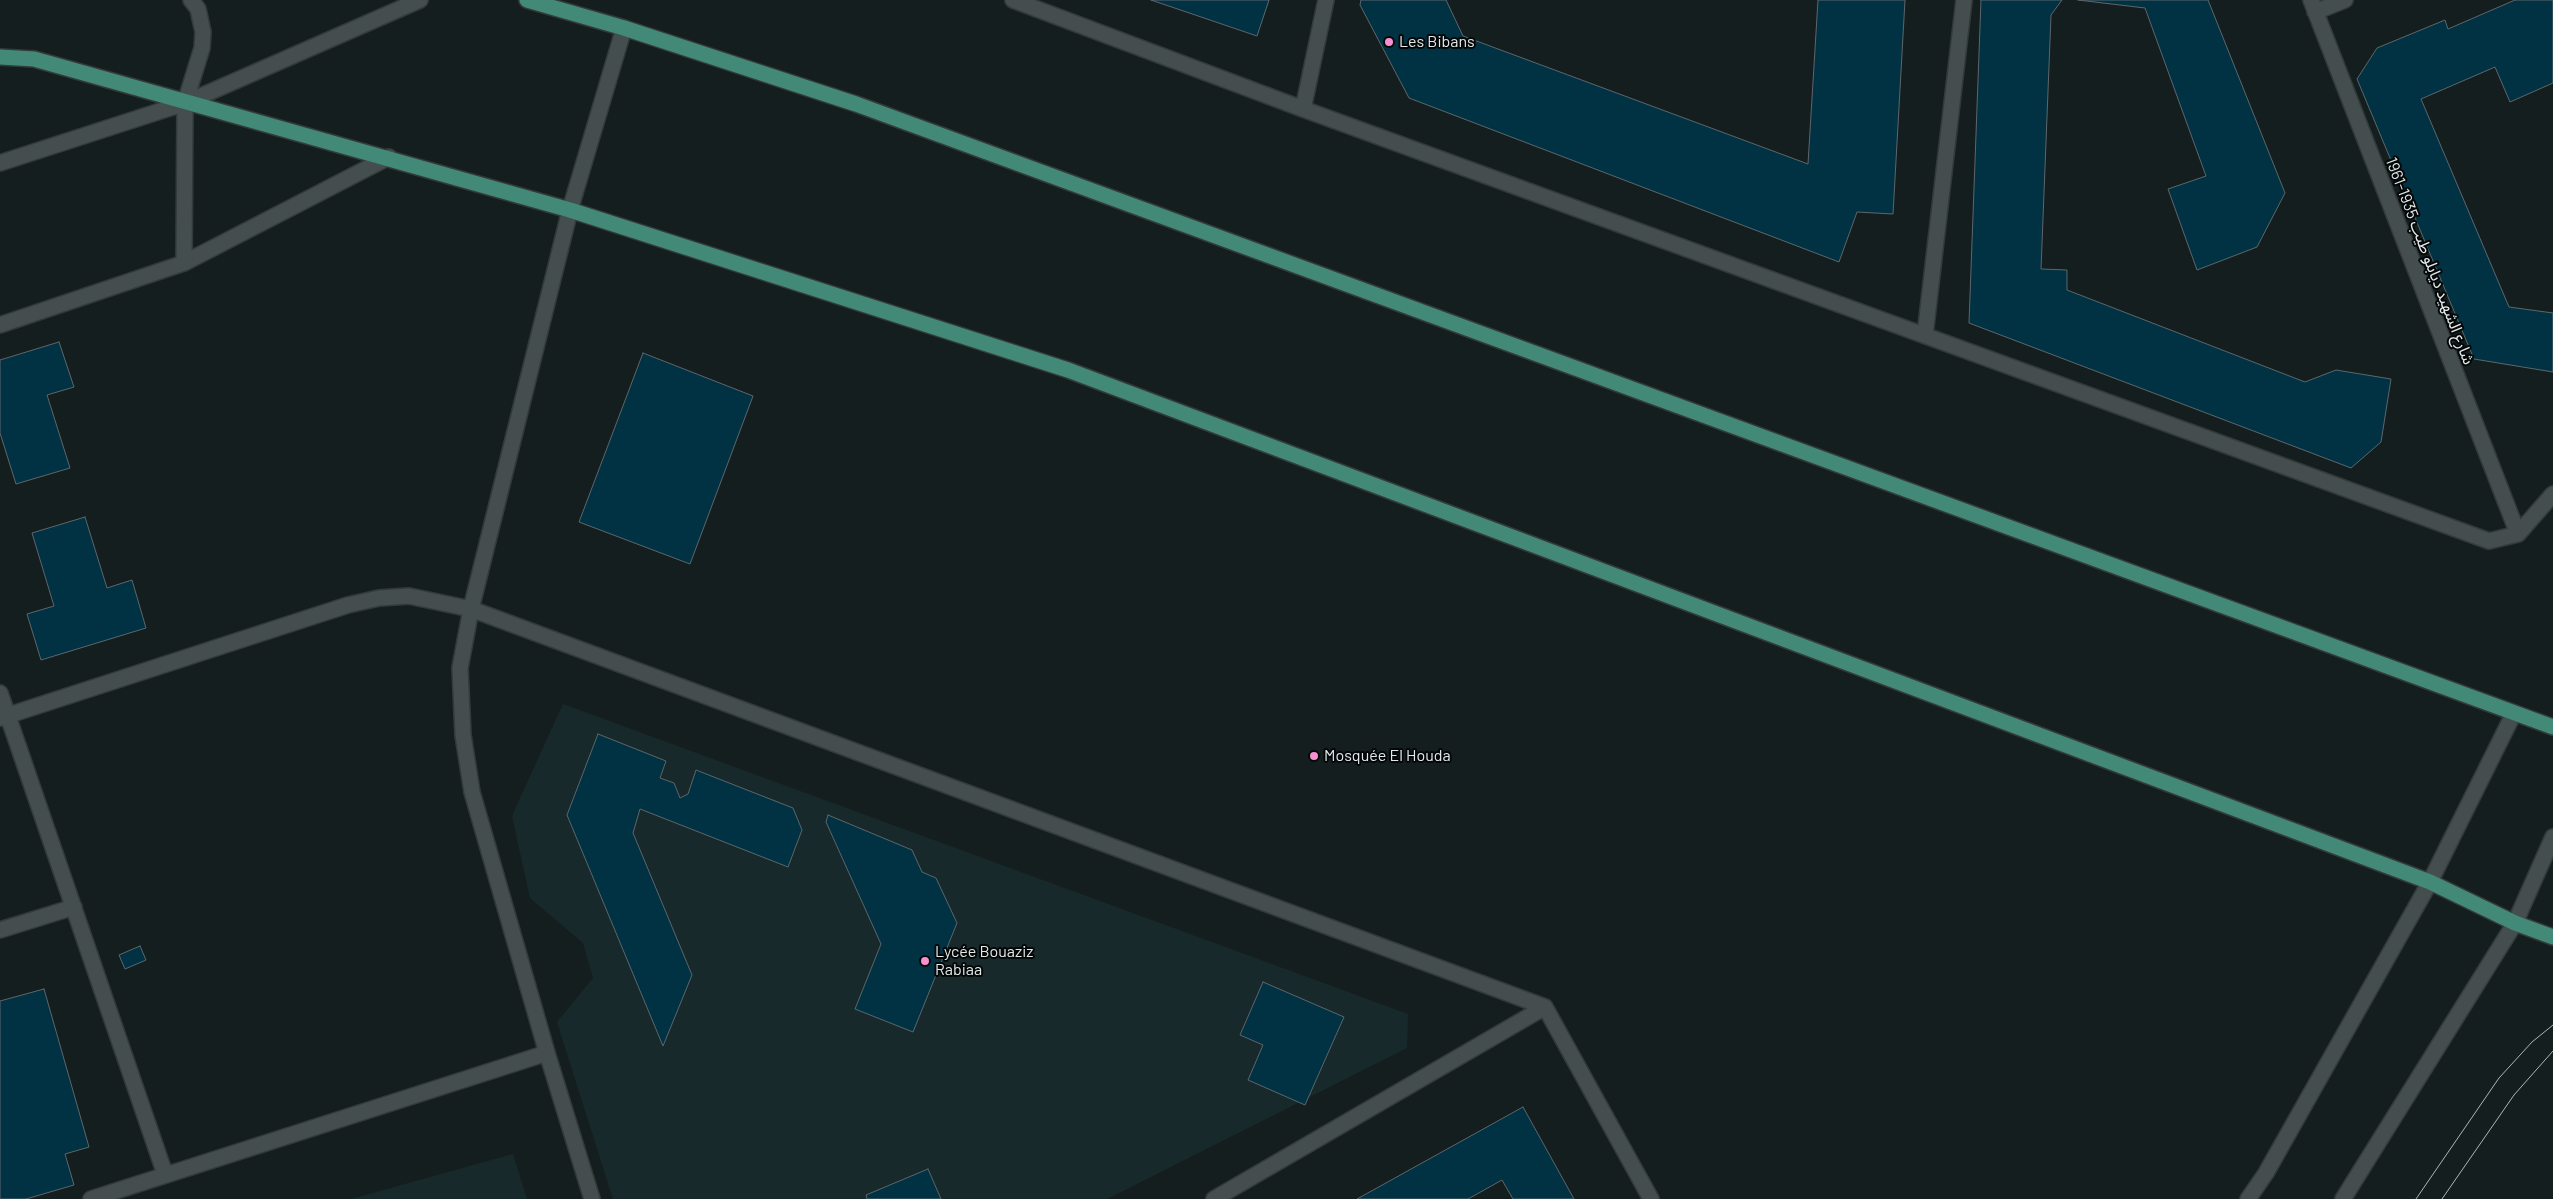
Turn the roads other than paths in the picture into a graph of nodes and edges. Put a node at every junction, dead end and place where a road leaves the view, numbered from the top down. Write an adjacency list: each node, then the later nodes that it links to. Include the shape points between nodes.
1 (191, 0): 11 (street, via 198,9 203,32 202,48)
2 (420, 0): 11 (street)
3 (527, 0): 9 (main road)
4 (1013, 0): 12 (street)
5 (1326, 0): 12 (street)
6 (1964, 0): 18 (street)
7 (2346, 0): 8 (street)
8 (2313, 6): 20 (street, شارع الشهيد ديابلو طيب 1935-1961)
9 (624, 28): 15 (street); 23 (main road, via 856,104)
10 (0, 57): 11 (main road, via 34,59)
11 (185, 103): 13 (main road); 14 (street); 16 (street)
12 (1303, 109): 18 (street)
13 (389, 157): 15 (main road); 16 (street)
14 (0, 163)
15 (570, 210): 21 (street); 27 (main road, via 1068,370)
16 (184, 263): 17 (street)
17 (0, 325)
18 (1925, 335): 20 (street, via 2488,541)
19 (2553, 494): 20 (street)
20 (2518, 534)
21 (471, 609): 24 (street, via 409,596 348,605); 32 (street); 33 (street, via 460,668 463,734 472,792)
22 (0, 693): 24 (street)
23 (2514, 713): 25 (main road); 27 (street)
24 (4, 717): 28 (street)
25 (2553, 728)
26 (2553, 837): 29 (street)
27 (2430, 882): 29 (main road); 39 (street, via 2266,1173)
28 (74, 907): 30 (street); 34 (street)
29 (2515, 923): 31 (main road); 40 (street)
30 (0, 930)
31 (2553, 937)
32 (1545, 1007): 37 (street); 38 (street)
33 (546, 1053): 34 (street); 36 (street)
34 (165, 1174): 35 (street)
35 (90, 1199)
36 (592, 1199)
37 (1214, 1199)
38 (1652, 1199)
39 (2248, 1199)
40 (2343, 1199)

